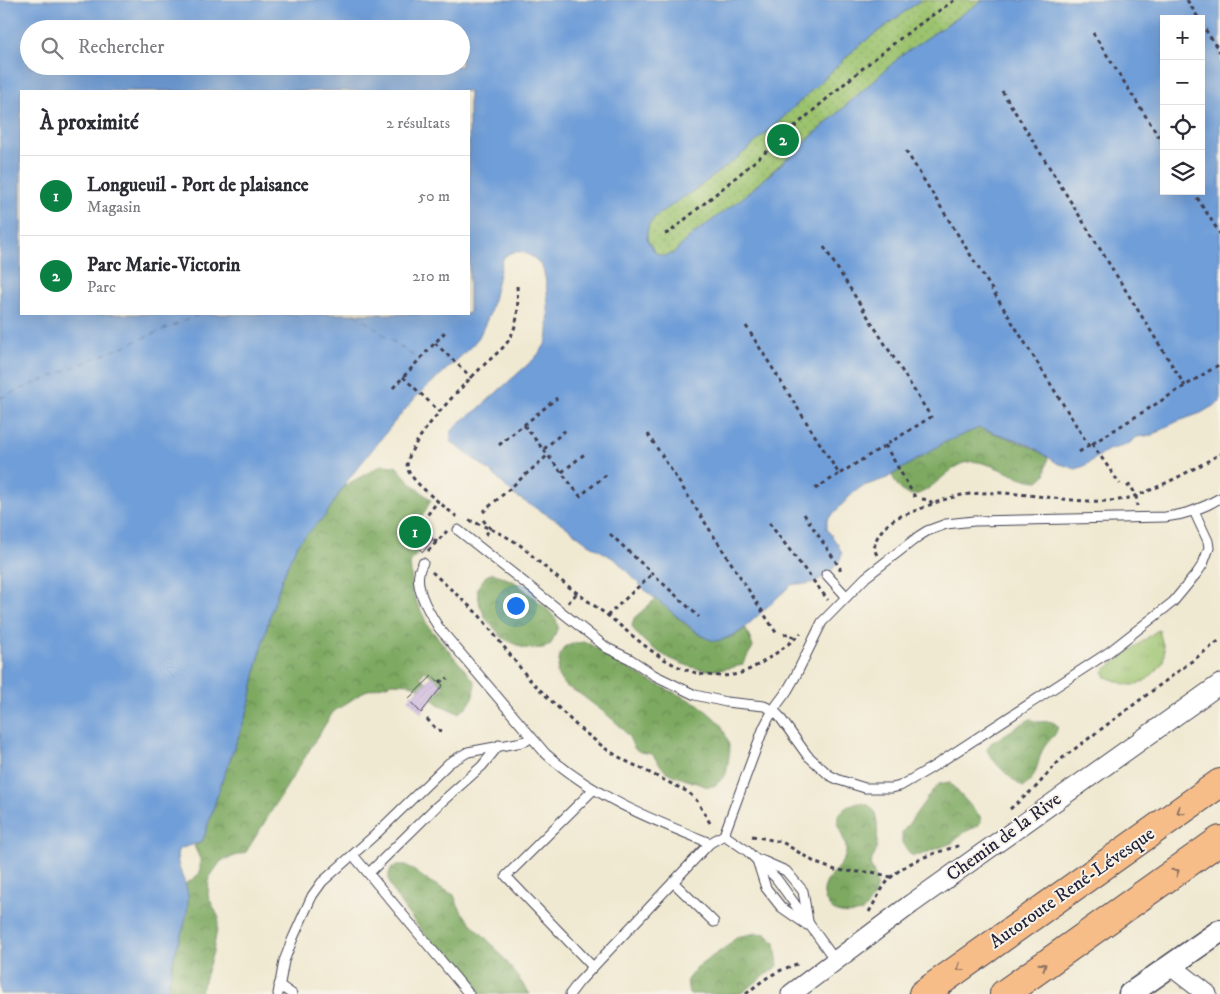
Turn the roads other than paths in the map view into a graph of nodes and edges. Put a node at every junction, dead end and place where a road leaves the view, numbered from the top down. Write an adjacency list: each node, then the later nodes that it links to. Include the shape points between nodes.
1 (1220, 498): 2 (lane)
2 (1194, 511): 6 (lane, via 1165,517 992,520 946,524 913,540); 8 (lane, via 1208,541 1208,555 1173,602 1109,652 900,786 865,788 829,775 806,755 780,716)
3 (455, 527): 8 (lane, via 607,648 695,695)
4 (423, 563): 9 (lane, via 419,582 436,623)
5 (826, 574): 6 (lane)
6 (846, 596): 8 (lane, via 822,622 787,691)
7 (1220, 684): 23 (street, Chemin de la Rive)
8 (772, 710): 13 (lane)
9 (531, 737): 10 (lane, via 517,744); 12 (lane, via 561,767)
10 (499, 745): 16 (lane, via 468,752 449,763); 18 (lane, via 482,766)
11 (1220, 783): 31 (highway, Autoroute René-Lévesque, one-way to 31)
12 (593, 790): 15 (lane, via 645,817); 25 (lane, via 506,876)
13 (724, 835): 15 (lane); 17 (lane)
14 (1220, 840): 32 (highway, one-way to 14)
15 (710, 843): 19 (lane)
16 (353, 855): 18 (lane); 26 (lane, via 322,882 312,896 287,953)
17 (756, 858): 21 (lane, via 787,892); 21 (lane, via 766,888 781,907); 21 (lane, via 786,870 803,891)
18 (369, 873): 28 (lane)
19 (673, 882): 20 (lane); 25 (lane)
20 (714, 922)
21 (809, 926): 23 (lane)
22 (1220, 931): 24 (street)
23 (835, 960): 30 (street, Chemin de la Rive)
24 (1171, 966): 33 (street); 34 (street)
25 (593, 967): 29 (lane)
26 (279, 989): 27 (lane)
27 (292, 994)
28 (469, 994)
29 (570, 994)
30 (791, 994)
31 (923, 994)
32 (1004, 994)
33 (1130, 994)
34 (1207, 994)

